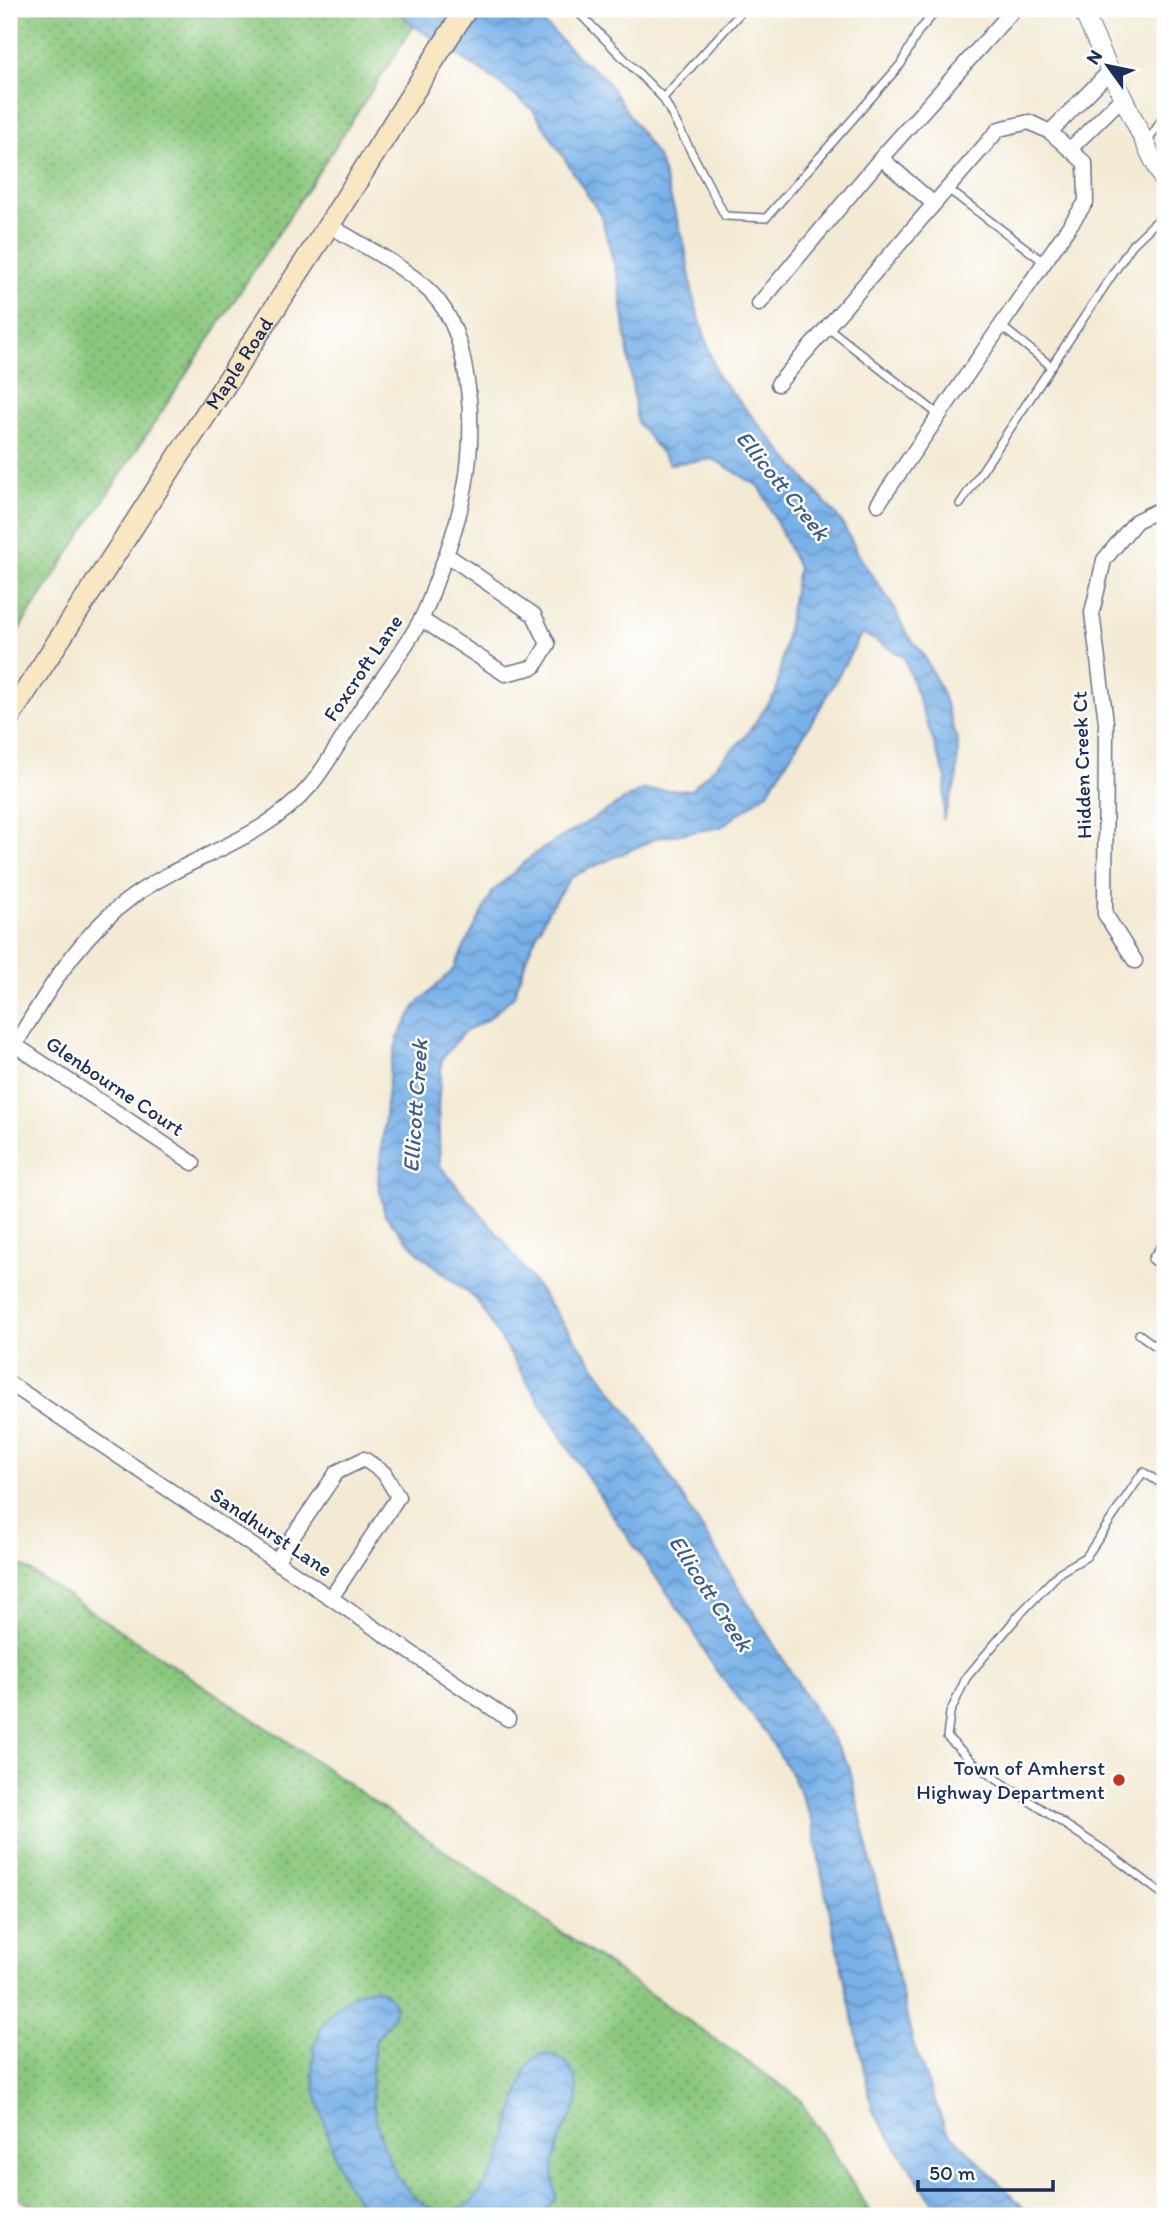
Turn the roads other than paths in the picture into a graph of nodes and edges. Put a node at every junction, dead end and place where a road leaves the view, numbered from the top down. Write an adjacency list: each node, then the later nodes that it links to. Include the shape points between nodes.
1 (466, 9): 19 (main road, Maple Road)
2 (575, 9): 9 (lane)
3 (744, 9): 9 (lane)
4 (938, 9): 9 (lane, via 918,32 901,64 766,218 725,216)
5 (1014, 9): 14 (street)
6 (1082, 9): 7 (street)
7 (1110, 71): 8 (street); 11 (street)
8 (1123, 97): 12 (street); 13 (street)
9 (663, 98)
10 (1165, 114): 12 (lane)
11 (1050, 132): 13 (street); 16 (street, via 1029,122 999,129)
12 (1146, 144): 15 (street)
13 (1070, 149): 20 (street, via 1085,163 1086,202)
14 (881, 158): 17 (street); 21 (street)
15 (1165, 184)
16 (947, 189): 17 (street); 20 (lane)
17 (934, 204): 23 (street)
18 (1165, 213): 24 (lane, via 1132,245)
19 (329, 225): 30 (street, Foxcroft Lane, via 419,281 452,323 467,378 471,445 461,512); 32 (main road, Maple Road)
20 (1044, 262): 22 (street)
21 (759, 303)
22 (1000, 326): 24 (lane); 26 (street)
23 (827, 327): 25 (street); 26 (lane)
24 (1051, 366): 28 (lane)
25 (778, 384)
26 (939, 415): 27 (street)
27 (878, 504)
28 (960, 504)
29 (1165, 507): 33 (street, Hidden Creek Ct, via 1136,521 1104,560 1092,613 1106,722 1105,914)
30 (447, 555): 31 (street, Foxcroft Lane); 31 (street, via 534,615 548,643 534,667 505,674)
31 (421, 619): 34 (street, Foxcroft Lane, via 309,786 247,836 166,875 99,925 64,965)
32 (9, 716)
33 (1135, 961)
34 (12, 1049): 35 (street, Glenbourne Court)
35 (192, 1163)
36 (1165, 1241): 37 (lane, via 1152,1259)
37 (1165, 1269)
38 (1139, 1334): 39 (lane)
39 (1165, 1353)
40 (9, 1382): 42 (street, Sandhurst Lane)
41 (1165, 1486): 45 (lane, via 1143,1472 1086,1557 1060,1572 967,1678 950,1713 947,1737 978,1767)
42 (276, 1561): 43 (street, Sandhurst Lane); 43 (street, via 337,1472 364,1459 384,1473 398,1497)
43 (331, 1598): 44 (street, Sandhurst Lane)
44 (508, 1719)
45 (1165, 1896)

